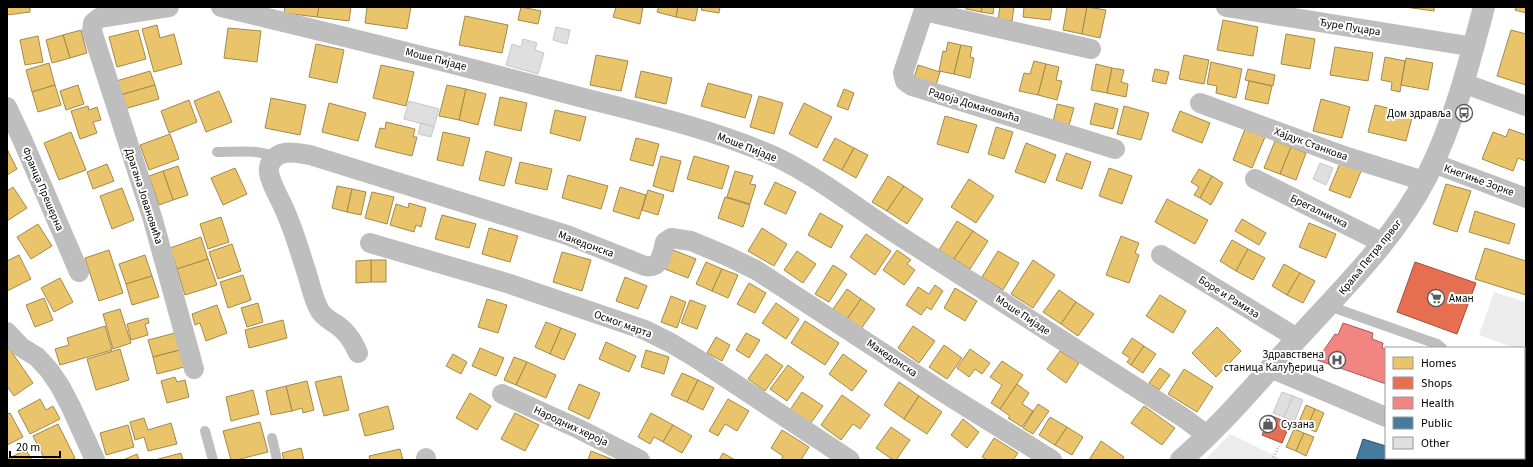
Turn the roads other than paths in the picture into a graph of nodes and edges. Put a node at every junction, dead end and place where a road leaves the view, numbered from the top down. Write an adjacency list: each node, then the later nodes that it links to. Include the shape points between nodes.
1 (169, 7): 28 (street, Драгана Јовановића, via 99,18 93,23 92,31 152,220)
2 (221, 7): 32 (street, Моше Пијаде, via 637,111 725,137 762,151 799,170 1184,418)
3 (1226, 7): 6 (street, Ђуре Пуцара)
4 (1484, 7): 6 (street, Краља Петра првог)
5 (924, 9): 7 (street, Радоја Домановића); 12 (street, Радоја Домановића, via 903,72 905,81 912,86)
6 (1473, 47): 8 (street, Краља Петра првог)
7 (1091, 49)
8 (1463, 83): 10 (street); 15 (street, Краља Петра првог)
9 (1200, 102): 15 (street, Хајдук Станкова, via 1342,155)
10 (1526, 106)
11 (7, 107): 21 (street, Франца Прешерна)
12 (1115, 149)
13 (217, 152): 14 (lane, via 260,152)
14 (275, 158): 26 (street, via 270,163 271,181 296,240 316,304 324,316 347,334); 39 (street, Македонска, via 288,152 310,155 567,235 645,266 653,266 660,261 665,242 671,238 692,241 756,270)
15 (1428, 172): 17 (street, Кнегиње Зорке); 19 (street, Краља Петра првог)
16 (1255, 179): 19 (street, Брегалничка)
17 (1526, 198)
18 (370, 243): 38 (street, Осмог марта, via 510,284 645,330 696,358)
19 (1383, 243): 22 (street, Краља Петра првог)
20 (1161, 255): 24 (street, Боре и Рамиза)
21 (79, 272)
22 (1329, 306): 24 (street, Краља Петра првог); 25 (lane)
23 (7, 332): 34 (street, via 20,347 37,357 52,375 71,407)
24 (1297, 338): 27 (street, Краља Петра првог)
25 (1441, 347)
26 (358, 354)
27 (1270, 368): 30 (street); 32 (street, Краља Петра првог)
28 (194, 369)
29 (502, 394): 37 (street, Народних хероја)
30 (1385, 417)
31 (205, 431): 35 (lane)
32 (1208, 436): 40 (street, Краља Петра првог)
33 (272, 438): 36 (lane)
34 (95, 460)
35 (213, 460)
36 (277, 460)
37 (640, 460)
38 (850, 460)
39 (1052, 460)
40 (1181, 460)

